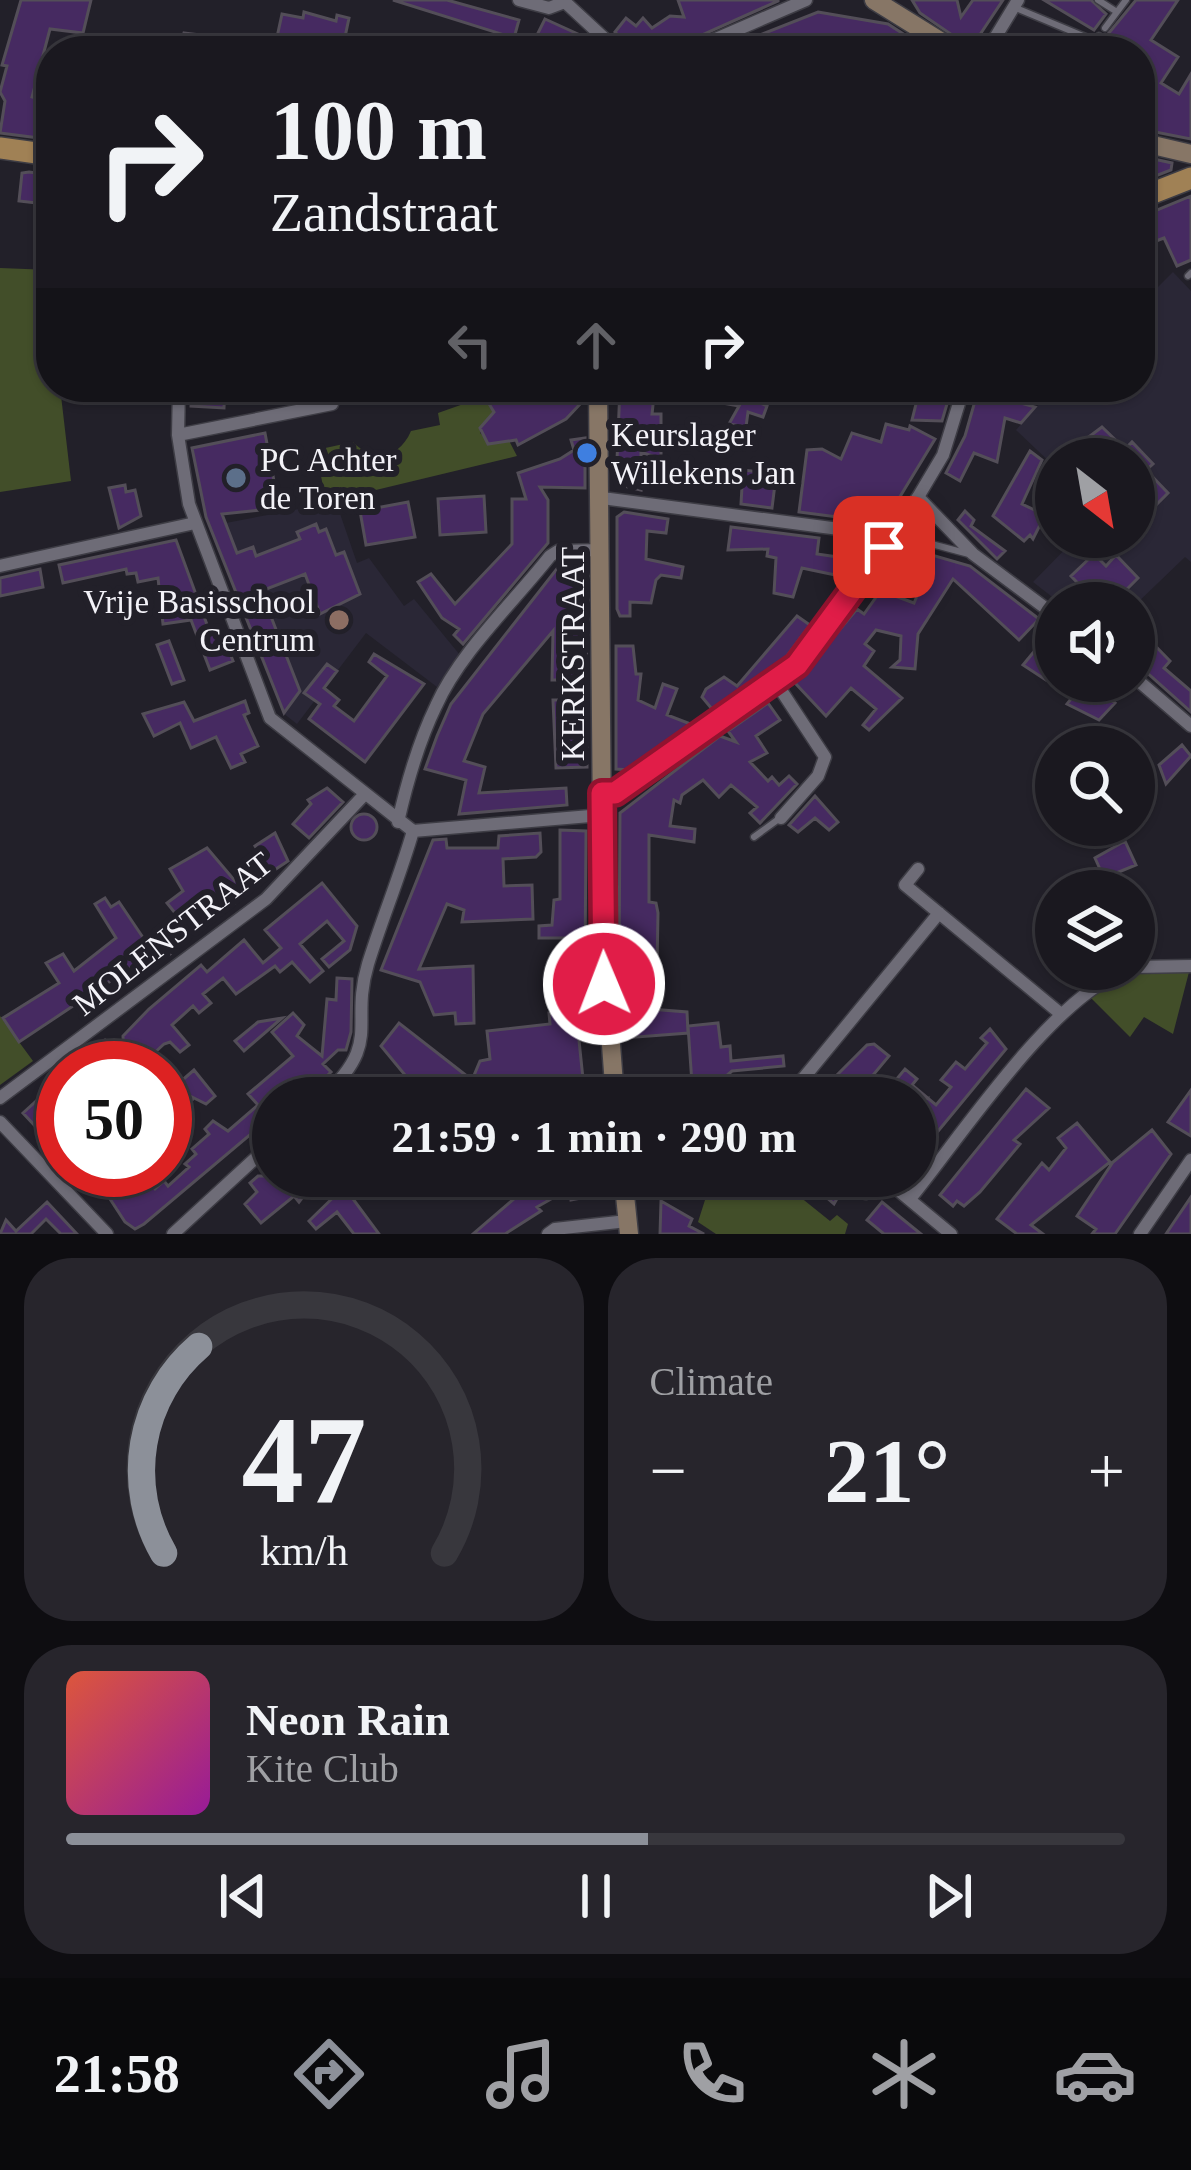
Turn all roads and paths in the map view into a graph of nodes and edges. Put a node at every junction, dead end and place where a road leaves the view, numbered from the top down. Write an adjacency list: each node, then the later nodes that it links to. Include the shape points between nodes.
1 (519, 0): 6 (street, via 549,8)
2 (806, 0): 11 (street)
3 (874, 0): 8 (main road)
4 (1098, 0): 9 (lane)
5 (1126, 0): 9 (lane)
6 (565, 1): 10 (street)
7 (1016, 3): 13 (street); 14 (lane)
8 (897, 7): 12 (main road)
9 (1117, 12): 15 (lane)
10 (603, 36)
11 (723, 36)
12 (936, 36)
13 (996, 36)
14 (1085, 36)
15 (1099, 36)
16 (1155, 146): 19 (main road)
17 (0, 148): 18 (main road)
18 (36, 153)
19 (1191, 154)
20 (1191, 178): 21 (main road)
21 (1155, 193)
22 (179, 402): 26 (street)
23 (599, 402): 28 (main road, KERKSTRAAT)
24 (959, 402): 27 (street, via 943,455)
25 (332, 404): 26 (street)
26 (178, 435): 29 (street)
27 (918, 497): 30 (street); 33 (street)
28 (602, 498): 31 (street, via 862,532); 32 (main road, KERKSTRAAT)
29 (195, 523): 34 (street); 40 (street, via 270,718)
30 (894, 534): 31 (street); 33 (lane)
31 (884, 547): 36 (street, via 816,642)
32 (602, 550): 39 (main road, KERKSTRAAT); 43 (street, via 550,556 436,705)
33 (973, 554): 35 (street)
34 (0, 566)
35 (1035, 600)
36 (775, 681): 39 (street, via 615,793); 42 (street, via 825,757)
37 (1155, 695): 38 (street)
38 (1191, 726)
39 (602, 793): 41 (main road, KERKSTRAAT)
40 (364, 795): 43 (street); 55 (street, MOLENSTRAAT, via 266,899)
41 (602, 815): 44 (street); 53 (main road, KERKSTRAAT)
42 (781, 818): 45 (lane)
43 (398, 822): 44 (street)
44 (413, 831): 52 (street, via 366,969 361,1048)
45 (754, 837)
46 (918, 869): 47 (street, via 905,885)
47 (939, 914): 51 (street); 54 (street)
48 (1191, 966): 49 (street)
49 (1155, 968)
50 (1089, 990): 51 (street)
51 (1061, 1014): 61 (street)
52 (345, 1077)
53 (613, 1077)
54 (804, 1077)
55 (0, 1098)
56 (0, 1122): 63 (street)
57 (1191, 1160): 67 (street)
58 (252, 1161): 64 (street)
59 (625, 1197): 62 (main road)
60 (907, 1197): 61 (street)
61 (910, 1199): 66 (street)
62 (628, 1228): 65 (street)
63 (106, 1234)
64 (173, 1234)
65 (548, 1234)
66 (951, 1234)
67 (1140, 1234)

